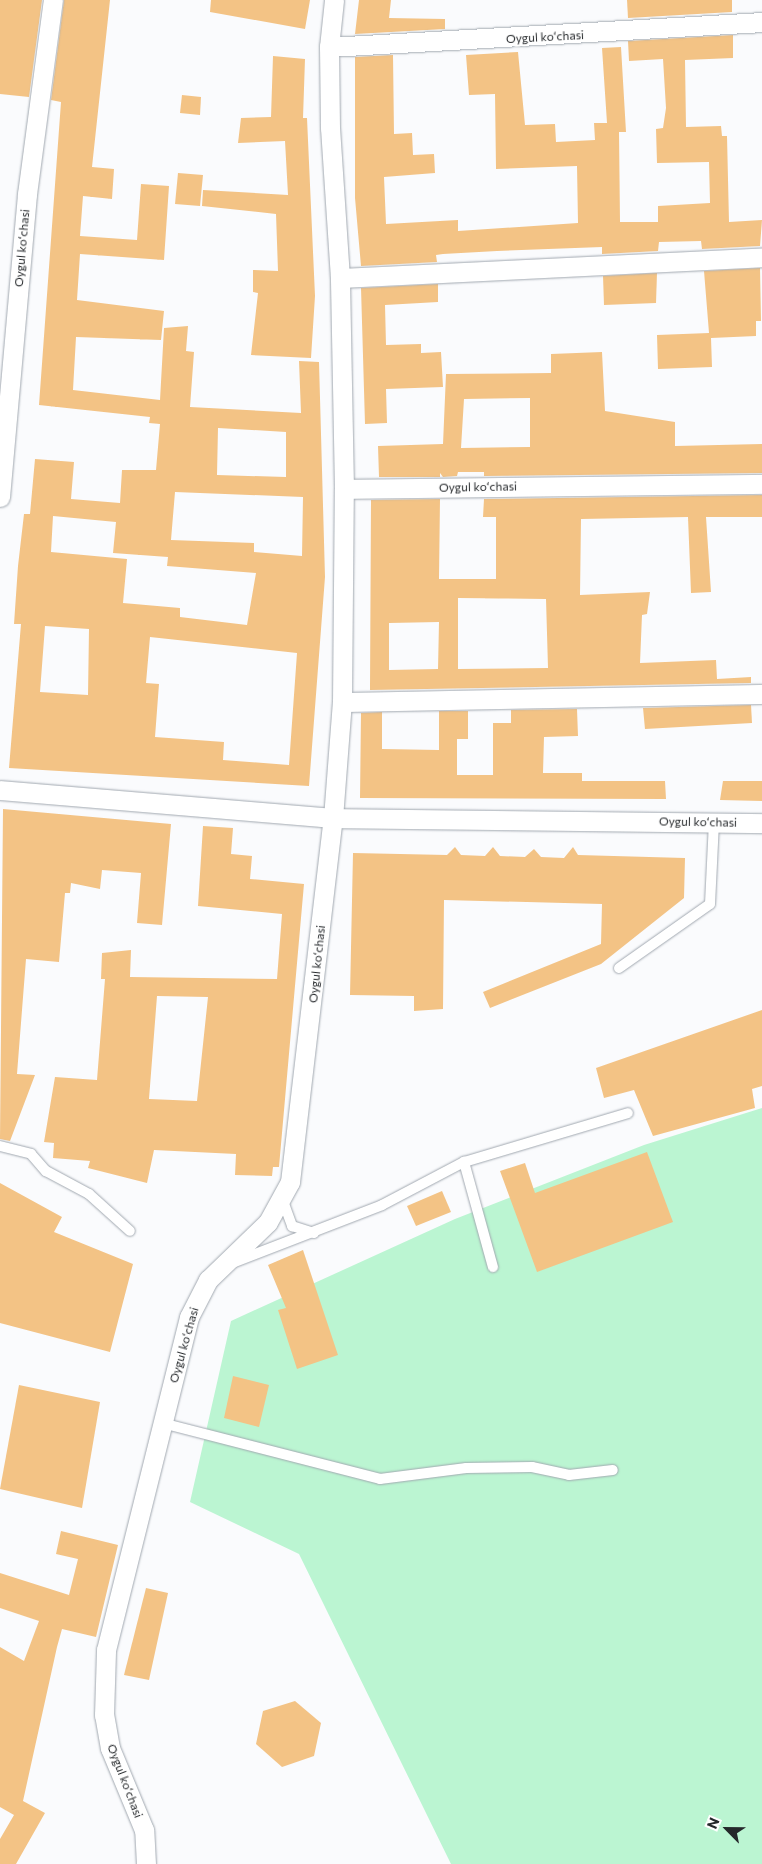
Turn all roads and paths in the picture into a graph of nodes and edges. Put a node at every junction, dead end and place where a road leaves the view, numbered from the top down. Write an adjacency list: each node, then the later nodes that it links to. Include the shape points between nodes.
1 (53, 0): 9 (street, Oygul koʻchasi, via 27,194)
2 (334, 0): 4 (street, Oygul koʻchasi)
3 (762, 22): 4 (street, Oygul koʻchasi)
4 (329, 47): 6 (street, Oygul koʻchasi)
5 (762, 257): 6 (street)
6 (340, 278): 8 (street, Oygul koʻchasi)
7 (762, 484): 8 (street, Oygul koʻchasi)
8 (344, 488): 11 (street, Oygul koʻchasi)
9 (0, 497)
10 (762, 694): 11 (street)
11 (342, 702): 13 (street, Oygul koʻchasi)
12 (0, 790): 13 (street, Oygul koʻchasi)
13 (333, 818): 14 (street, Oygul koʻchasi); 20 (street, Oygul koʻchasi, via 298,1138)
14 (714, 822): 15 (street, Oygul koʻchasi); 16 (lane, via 710,904)
15 (762, 823)
16 (619, 968)
17 (628, 1113): 19 (lane)
18 (0, 1146): 21 (lane, via 31,1154 46,1171 88,1194)
19 (464, 1162): 22 (lane); 24 (lane)
20 (283, 1202): 22 (lane, via 292,1226); 23 (street, Oygul koʻchasi, via 268,1222)
21 (130, 1231)
22 (315, 1233): 23 (lane)
23 (217, 1268): 25 (street, Oygul koʻchasi, via 189,1317)
24 (493, 1268)
25 (162, 1423): 26 (lane, via 380,1479 466,1468 532,1467 569,1475); 27 (street, Oygul koʻchasi, via 117,1596 103,1683 110,1748 144,1830)
26 (613, 1470)
27 (146, 1864)

